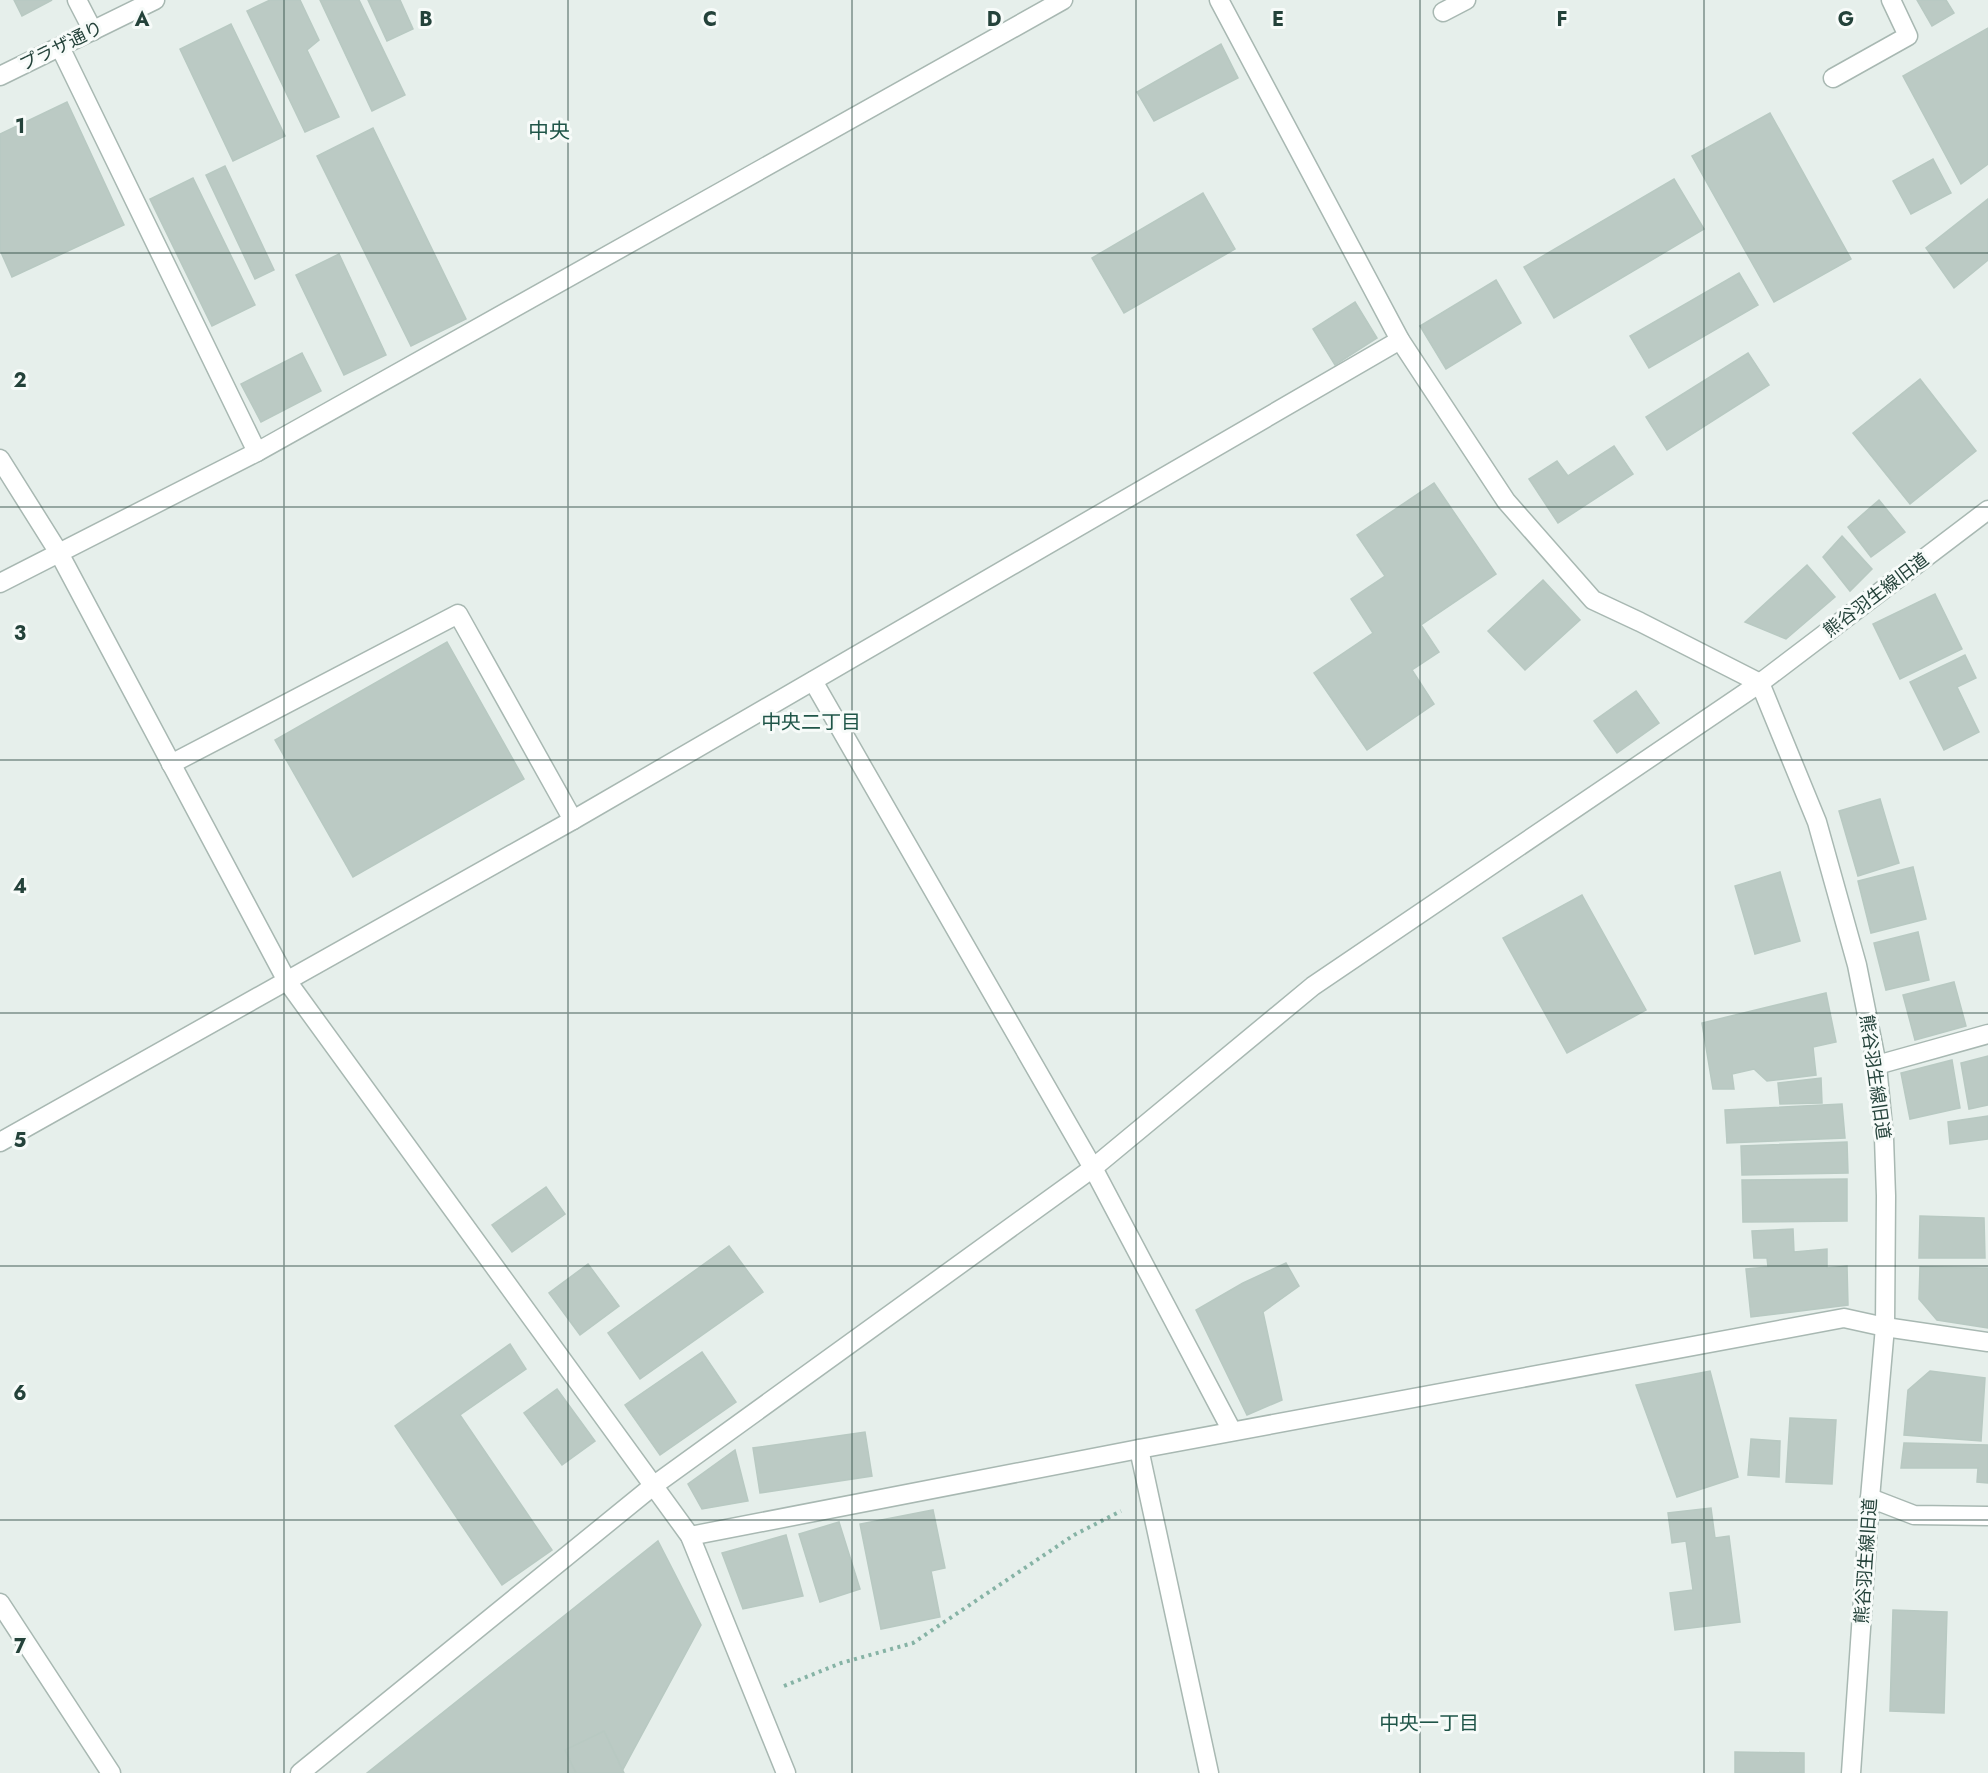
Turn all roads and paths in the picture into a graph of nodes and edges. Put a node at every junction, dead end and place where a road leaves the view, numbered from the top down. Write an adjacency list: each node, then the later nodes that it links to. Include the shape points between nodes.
1 (77, 0): 8 (street)
2 (155, 0): 8 (street, プラザ通り)
3 (1063, 0): 13 (street)
4 (1218, 0): 12 (street)
5 (1466, 0): 7 (street)
6 (1891, 0): 11 (street, via 1908,36)
7 (1443, 12)
8 (93, 31): 9 (street, プラザ通り)
9 (60, 47): 10 (street, プラザ通り); 13 (street)
10 (0, 76)
11 (1833, 78)
12 (1400, 340): 18 (street); 19 (street, via 1506,501 1593,600)
13 (257, 452): 16 (street)
14 (0, 459): 16 (street)
15 (1988, 510): 19 (street, 熊谷羽生線旧道)
16 (59, 553): 17 (street); 20 (street)
17 (0, 583)
18 (813, 681): 21 (street); 26 (street)
19 (1760, 683): 24 (street, 熊谷羽生線旧道, via 1817,822 1857,965); 26 (street, via 1312,986)
20 (171, 764): 21 (street, via 458,614); 22 (street)
21 (573, 820): 22 (street)
22 (287, 981): 25 (street); 31 (street)
23 (1988, 1034): 24 (street)
24 (1877, 1065): 27 (street, 熊谷羽生線旧道, via 1886,1196)
25 (0, 1142)
26 (1094, 1168): 29 (street); 31 (street)
27 (1885, 1327): 28 (street); 29 (street, via 1844,1318); 33 (street, 熊谷羽生線旧道)
28 (1988, 1342)
29 (1232, 1431): 30 (street)
30 (1139, 1449): 32 (street); 35 (street)
31 (653, 1486): 35 (street); 39 (street)
32 (1149, 1497): 37 (path, via 1074,1535 913,1642 841,1663); 41 (street)
33 (1870, 1498): 34 (street, via 1914,1515); 42 (street, 熊谷羽生線旧道)
34 (1988, 1516)
35 (690, 1536): 37 (street)
36 (0, 1602): 38 (street)
37 (755, 1697): 40 (street)
38 (111, 1773)
39 (300, 1773)
40 (786, 1773)
41 (1209, 1773)
42 (1851, 1773)

